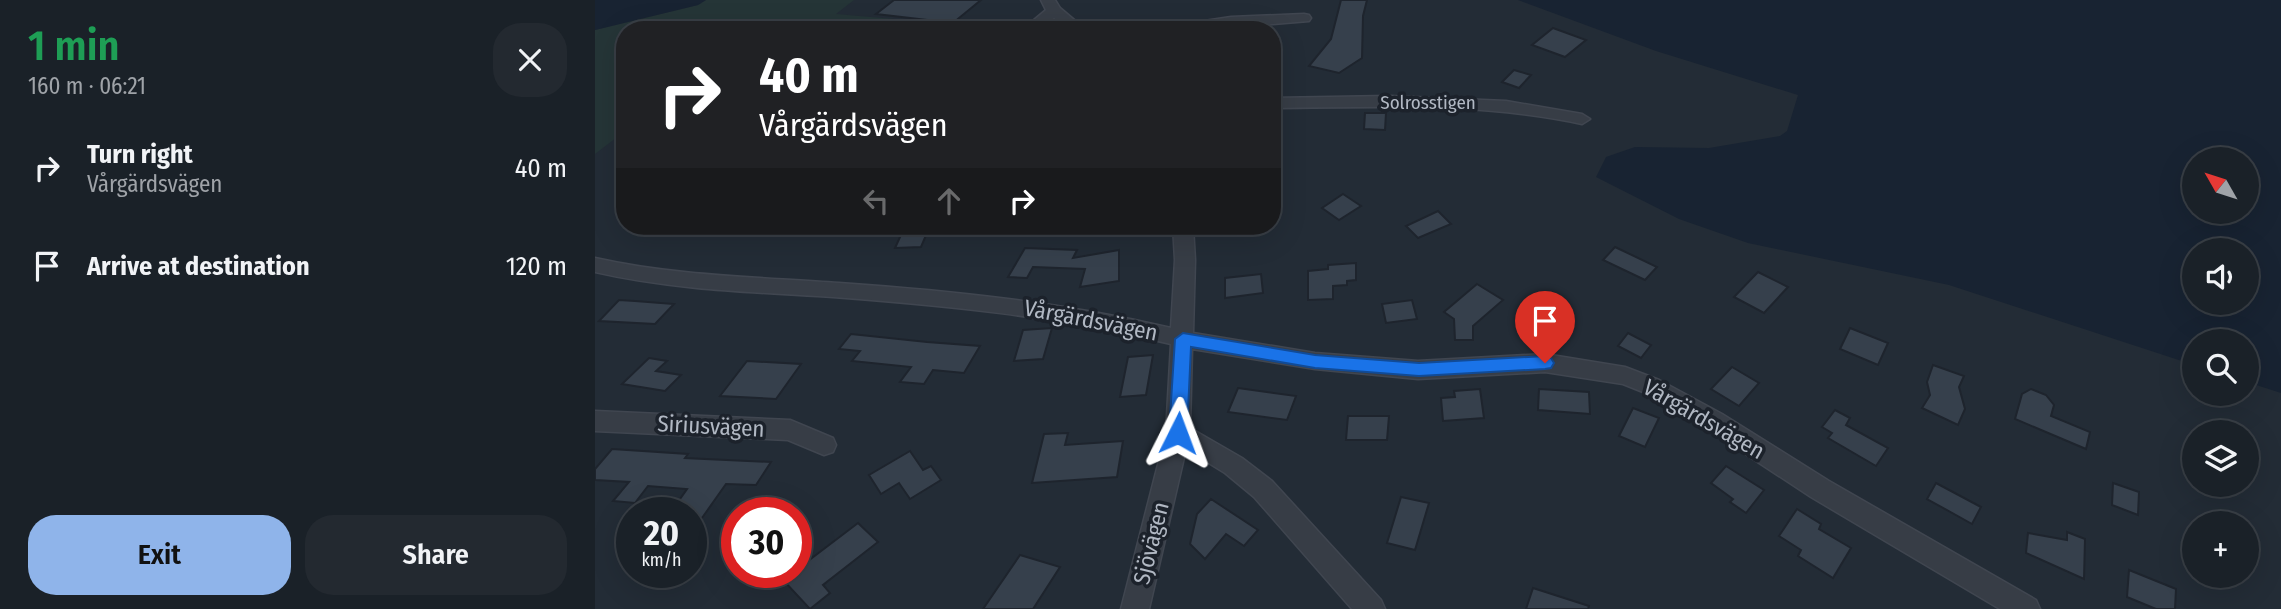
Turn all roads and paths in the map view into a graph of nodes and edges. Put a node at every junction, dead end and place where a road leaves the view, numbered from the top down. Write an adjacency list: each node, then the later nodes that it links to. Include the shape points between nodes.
1 (1051, 6): 3 (street); 4 (street)
2 (1304, 18): 5 (street)
3 (1037, 21)
4 (1068, 21)
5 (1231, 21)
6 (1281, 103): 7 (street, Solrosstigen, via 1454,101 1539,108)
7 (1582, 119)
8 (1184, 235): 10 (street, Sjövägen)
9 (595, 265): 10 (street, Vårgärdsvägen, via 649,277 1028,307)
10 (1183, 339): 12 (street, Sjövägen); 16 (street, Vårgärdsvägen, via 1315,362 1419,370 1545,363 1625,376 1714,421 1820,489)
11 (595, 421): 13 (street, Siriusvägen, via 790,430)
12 (1178, 433): 14 (street, Sjövägen); 15 (street, via 1261,487)
13 (824, 445)
14 (1135, 609)
15 (1371, 609)
16 (2026, 609)

